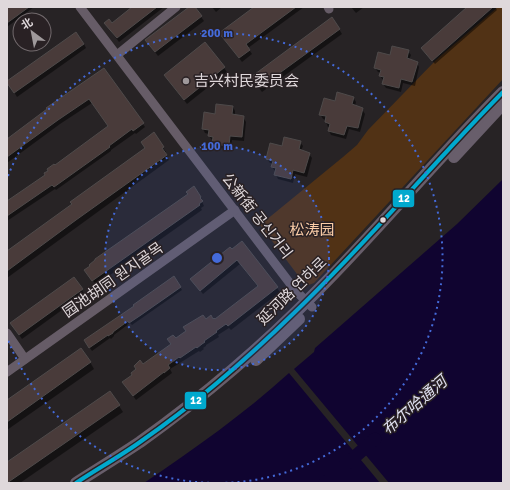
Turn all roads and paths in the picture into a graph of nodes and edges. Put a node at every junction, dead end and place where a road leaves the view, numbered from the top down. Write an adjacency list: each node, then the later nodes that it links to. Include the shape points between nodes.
1 (80, 7): 3 (street, 公新街 공신거리)
2 (176, 7): 3 (street)
3 (117, 55): 6 (street, 公新街 공신거리)
4 (503, 92): 7 (main road, 延河路 연하로)
5 (503, 104): 7 (main road, 延河路 연하로, via 321,299)
6 (234, 210): 7 (street, 公新街 공신거리, via 295,290); 9 (street, 园池胡同 원지골목)
7 (309, 304): 11 (main road, 延河路 연하로, via 215,385 139,443); 12 (main road, 延河路 연하로, via 271,346 238,375 140,450)
8 (7, 333): 9 (street)
9 (25, 359): 10 (street, 园池胡同 원지골목)
10 (7, 372)
11 (76, 483)
12 (89, 483)

